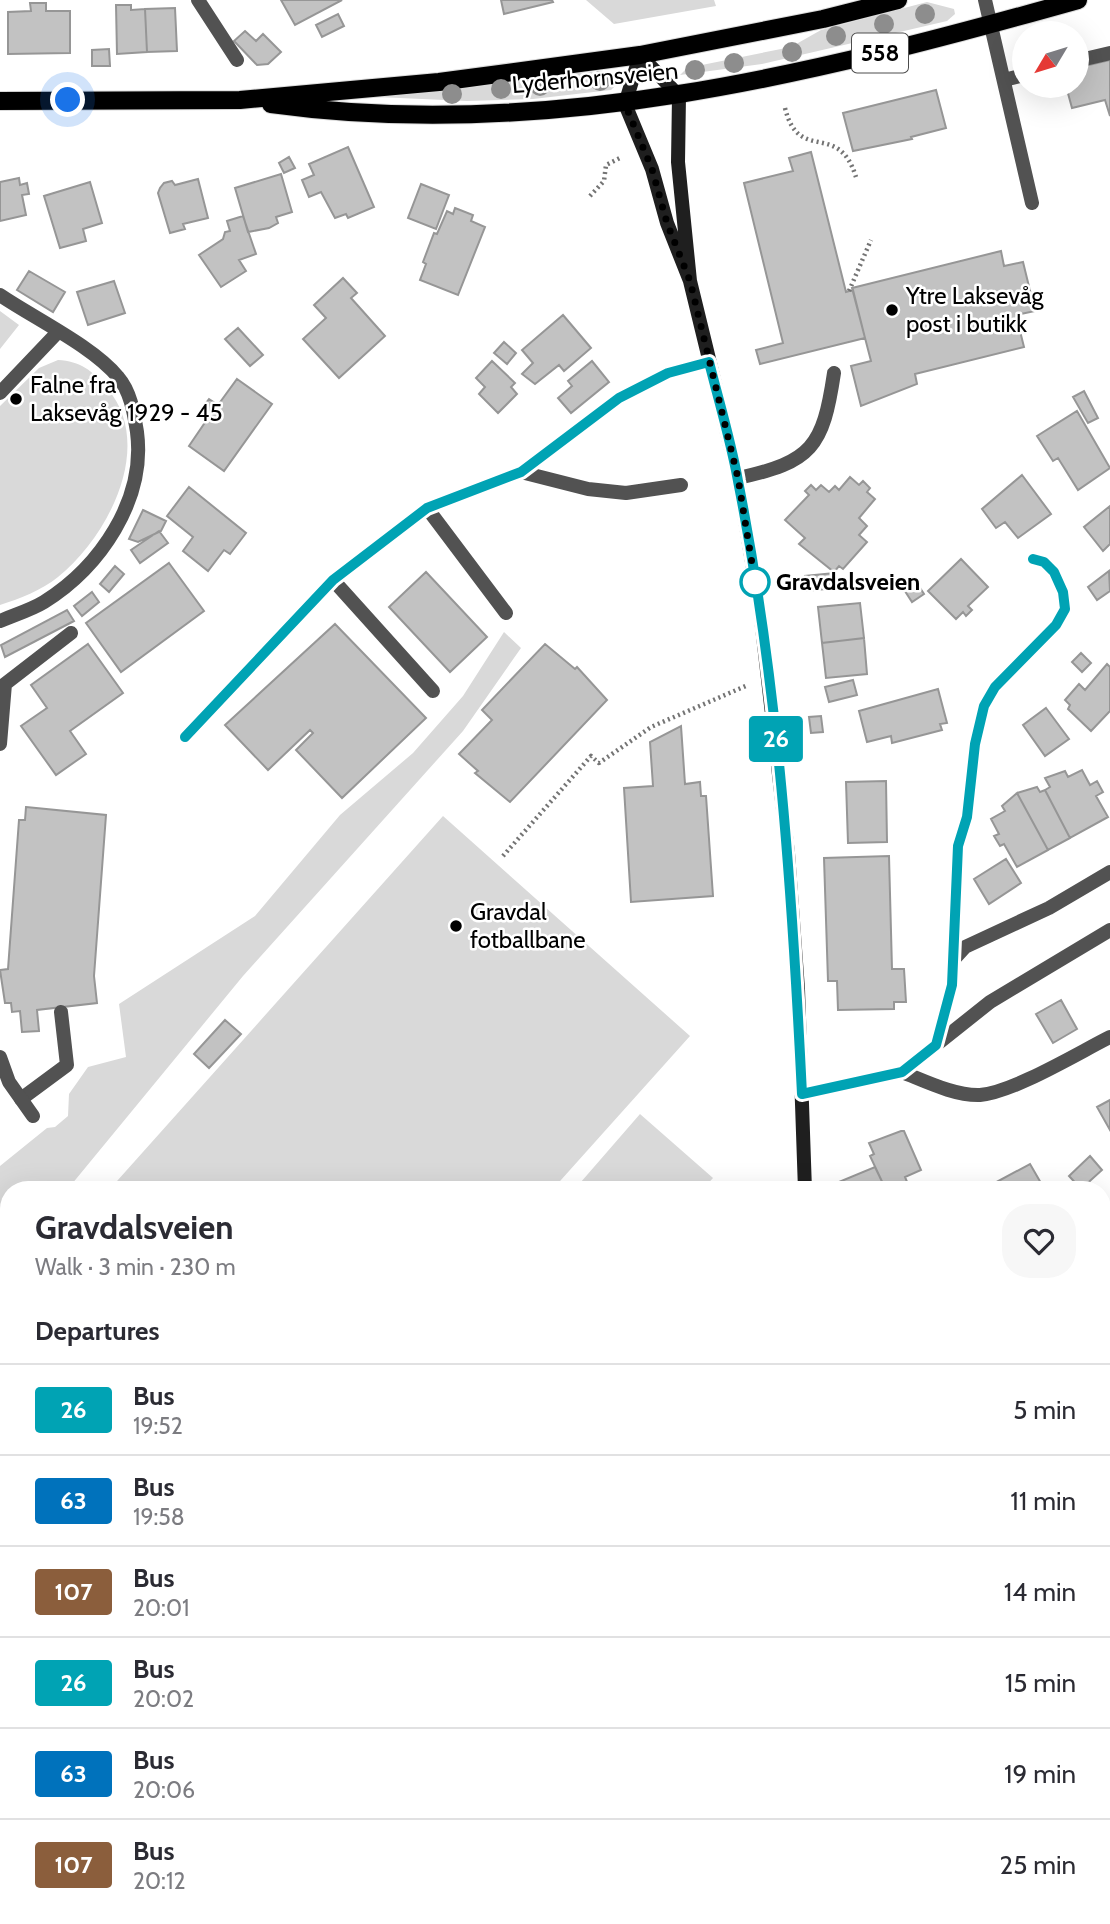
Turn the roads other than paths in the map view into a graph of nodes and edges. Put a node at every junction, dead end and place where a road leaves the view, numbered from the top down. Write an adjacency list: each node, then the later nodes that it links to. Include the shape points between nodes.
1 (198, 0): 9 (street)
2 (898, 0): 7 (main road, Lyderhornsveien / 558)
3 (985, 0): 5 (street)
4 (1078, 0): 5 (main road, Lyderhornsveien / 558)
5 (990, 25): 11 (street); 12 (main road, Lyderhornsveien / 558)
6 (1110, 53): 8 (street)
7 (640, 55): 12 (main road); 13 (main road, Lyderhornsveien / 558, via 439,82); 15 (main road)
8 (1089, 58)
9 (237, 61)
10 (1012, 78): 11 (street)
11 (1004, 80): 16 (street)
12 (679, 96): 15 (main road, Lyderhornsveien / 558); 17 (main road, via 678,162)
13 (240, 100): 14 (main road, Lyderhornsveien / 558); 15 (main road, Lyderhornsveien / 558, via 331,112 438,114)
14 (0, 101)
15 (625, 104): 17 (main road)
16 (1032, 203)
17 (690, 281): 20 (main road)
18 (0, 295): 19 (street)
19 (57, 333): 22 (street); 30 (street, via 104,362 121,380 134,410 139,448 132,491 113,535 81,573 43,602)
20 (709, 362): 23 (street, via 668,373 619,398); 24 (main road)
21 (834, 373): 24 (street, via 828,412 816,443 797,460)
22 (0, 393)
23 (521, 472): 25 (street, via 625,493); 26 (street)
24 (738, 478): 43 (main road, via 782,788)
25 (681, 485)
26 (427, 508): 28 (street); 29 (street)
27 (1033, 559): 37 (street, via 1054,572 1065,609 1056,625 995,687 984,706 967,817 958,846)
28 (333, 580): 32 (street); 33 (street)
29 (506, 613)
30 (0, 621)
31 (71, 633): 34 (street, via 5,684)
32 (433, 691)
33 (185, 737)
34 (0, 744)
35 (1110, 872): 37 (street, via 965,947)
36 (1110, 930): 40 (street, via 990,1002)
37 (954, 959): 40 (street)
38 (61, 1012): 44 (street, via 67,1065)
39 (1110, 1037): 42 (street, via 1014,1084 980,1095)
40 (936, 1045): 42 (street)
41 (0, 1057): 44 (street, via 9,1082)
42 (902, 1072): 43 (street)
43 (802, 1094): 46 (main road)
44 (22, 1099): 45 (street)
45 (33, 1116)
46 (805, 1181)

